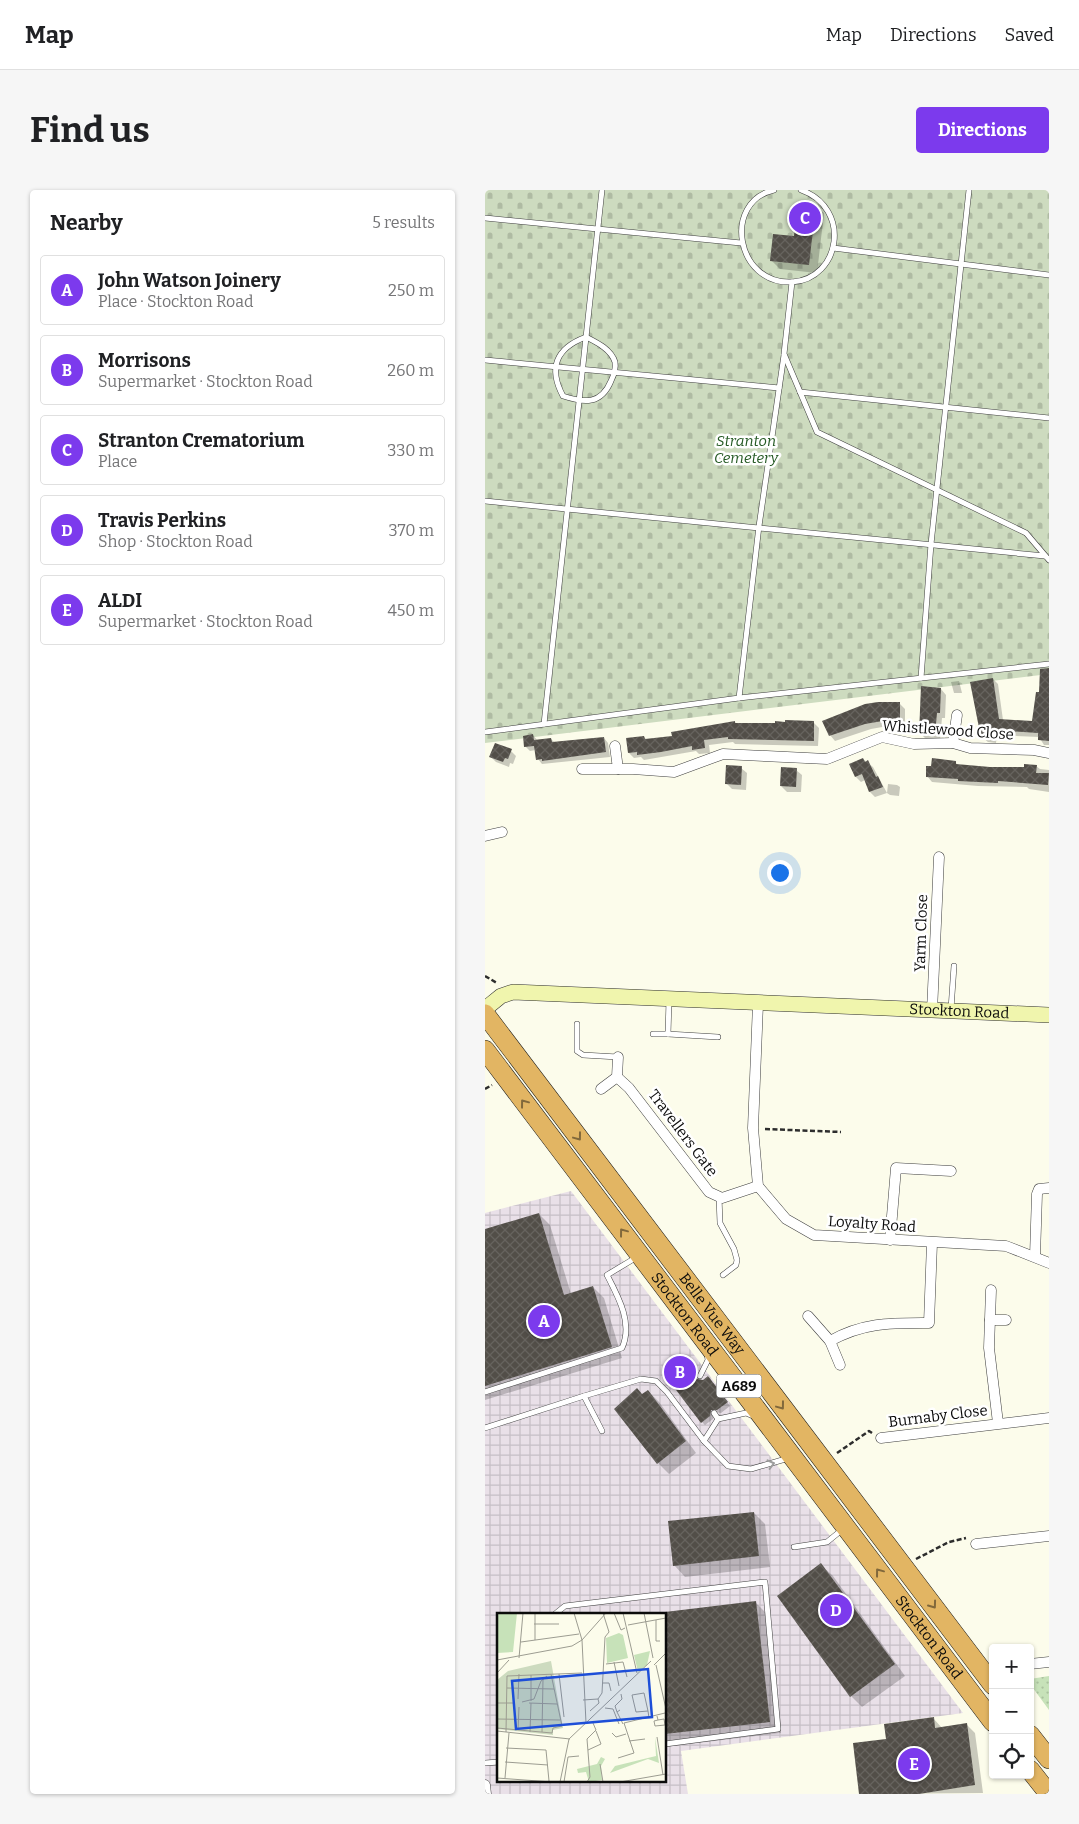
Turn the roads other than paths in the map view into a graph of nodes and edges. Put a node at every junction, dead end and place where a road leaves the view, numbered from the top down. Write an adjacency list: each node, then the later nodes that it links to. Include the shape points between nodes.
1 (602, 190): 6 (lane)
2 (774, 190): 7 (lane, via 750,206 743,221)
3 (801, 190): 8 (lane, via 824,204 832,219)
4 (969, 190): 9 (lane)
5 (485, 218): 6 (lane)
6 (597, 230): 7 (lane); 12 (lane)
7 (741, 242): 11 (lane, via 747,258 759,272 773,280)
8 (833, 248): 9 (lane); 11 (lane, via 826,263 808,278)
9 (961, 264): 10 (lane); 21 (lane)
10 (1049, 275)
11 (792, 282): 13 (lane)
12 (586, 337): 15 (lane, via 567,346); 16 (lane); 17 (lane, via 602,346 615,361)
13 (784, 354): 18 (lane); 19 (lane)
14 (485, 360): 15 (lane)
15 (554, 367): 16 (lane); 20 (lane, via 556,384 563,396)
16 (582, 370): 17 (lane); 20 (lane)
17 (615, 373): 18 (lane); 20 (lane, via 607,392 594,400)
18 (779, 388): 26 (lane)
19 (800, 392): 21 (lane); 23 (lane, via 817,432)
20 (579, 401): 25 (lane)
21 (947, 407): 22 (lane); 23 (lane)
22 (1049, 418)
23 (937, 490): 27 (lane); 28 (lane, via 1026,533)
24 (485, 501): 25 (lane)
25 (567, 508): 26 (lane); 33 (lane)
26 (759, 526): 27 (lane); 31 (lane)
27 (931, 544): 28 (lane); 30 (lane)
28 (1047, 558)
29 (1049, 664): 30 (lane)
30 (921, 678): 31 (lane)
31 (739, 698): 33 (lane)
32 (957, 715): 35 (street)
33 (543, 724): 34 (lane)
34 (485, 732)
35 (953, 743): 37 (street, Whistlewood Close, via 970,748); 39 (street, Whistlewood Close, via 913,744 882,737 827,759 723,754 674,772)
36 (615, 746): 39 (street)
37 (1049, 753)
38 (582, 769): 39 (street, Whistlewood Close)
39 (618, 769)
40 (502, 832): 41 (street)
41 (485, 836)
42 (939, 857): 47 (street, Yarm Close)
43 (954, 966): 48 (lane)
44 (669, 1000): 45 (street, Stockton Road); 46 (street, Stockton Road, via 513,992 501,996); 53 (lane)
45 (758, 1004): 47 (street, Stockton Road); 60 (street, via 753,1128)
46 (485, 1009)
47 (932, 1011): 48 (street, Stockton Road)
48 (950, 1012): 50 (street, Stockton Road)
49 (485, 1014): 96 (highway, Belle Vue Way / A689, one-way to 96)
50 (1049, 1015)
51 (577, 1024): 56 (lane, via 577,1051)
52 (653, 1034): 53 (lane)
53 (668, 1034): 54 (lane)
54 (718, 1038)
55 (485, 1050): 65 (highway, Stockton Road / A689, one-way to 55)
56 (618, 1057): 57 (street)
57 (617, 1077): 58 (street); 62 (street, Travellers Gate, via 709,1192)
58 (601, 1089)
59 (951, 1171): 63 (street, via 896,1168)
60 (757, 1186): 62 (street, Travellers Gate); 63 (street, Loyalty Road, via 786,1219 814,1235)
61 (1049, 1188): 66 (street, via 1039,1189 1037,1194)
62 (719, 1197): 68 (lane, via 720,1223 737,1255 736,1265)
63 (890, 1240): 64 (street, Loyalty Road)
64 (932, 1243): 66 (street, Loyalty Road, via 1006,1246); 73 (street, via 929,1323 872,1325)
65 (640, 1255): 74 (highway, Stockton Road / A689); 77 (lane, via 607,1275 627,1325 622,1348)
66 (1035, 1256): 67 (street, Loyalty Road)
67 (1049, 1263)
68 (723, 1275)
69 (991, 1290): 71 (street, Burnaby Close)
70 (808, 1316): 73 (street)
71 (990, 1320): 72 (street); 83 (street, Burnaby Close, via 989,1348)
72 (1006, 1320)
73 (829, 1341): 75 (street)
74 (705, 1342): 76 (lane, via 708,1360); 82 (highway, Stockton Road / A689)
75 (840, 1365)
76 (700, 1376)
77 (485, 1392)
78 (584, 1396): 84 (lane); 85 (lane); 87 (lane, via 641,1379 655,1381)
79 (714, 1413): 81 (lane)
80 (1049, 1418): 83 (street, Burnaby Close)
81 (718, 1419): 82 (lane, via 746,1413); 87 (lane)
82 (763, 1419): 88 (highway, Stockton Road / A689)
83 (998, 1423): 86 (street, Burnaby Close)
84 (485, 1428)
85 (603, 1431)
86 (881, 1438)
87 (704, 1441): 88 (lane, one-way to 88, via 728,1466 751,1469)
88 (792, 1457): 89 (highway, Stockton Road / A689)
89 (845, 1527): 92 (lane, via 827,1542); 97 (highway, Stockton Road / A689, one-way to 89)
90 (1049, 1536): 91 (street)
91 (977, 1544)
92 (794, 1547)
93 (556, 1613): 99 (lane, via 565,1606 765,1582 779,1729)
94 (1049, 1662): 95 (street)
95 (1034, 1664)
96 (989, 1680)
97 (989, 1717)
98 (1034, 1740): 100 (highway)
99 (666, 1744)
100 (1049, 1759)
101 (1034, 1775): 104 (highway)
102 (485, 1785): 103 (street)
103 (486, 1794)
104 (1049, 1794)

